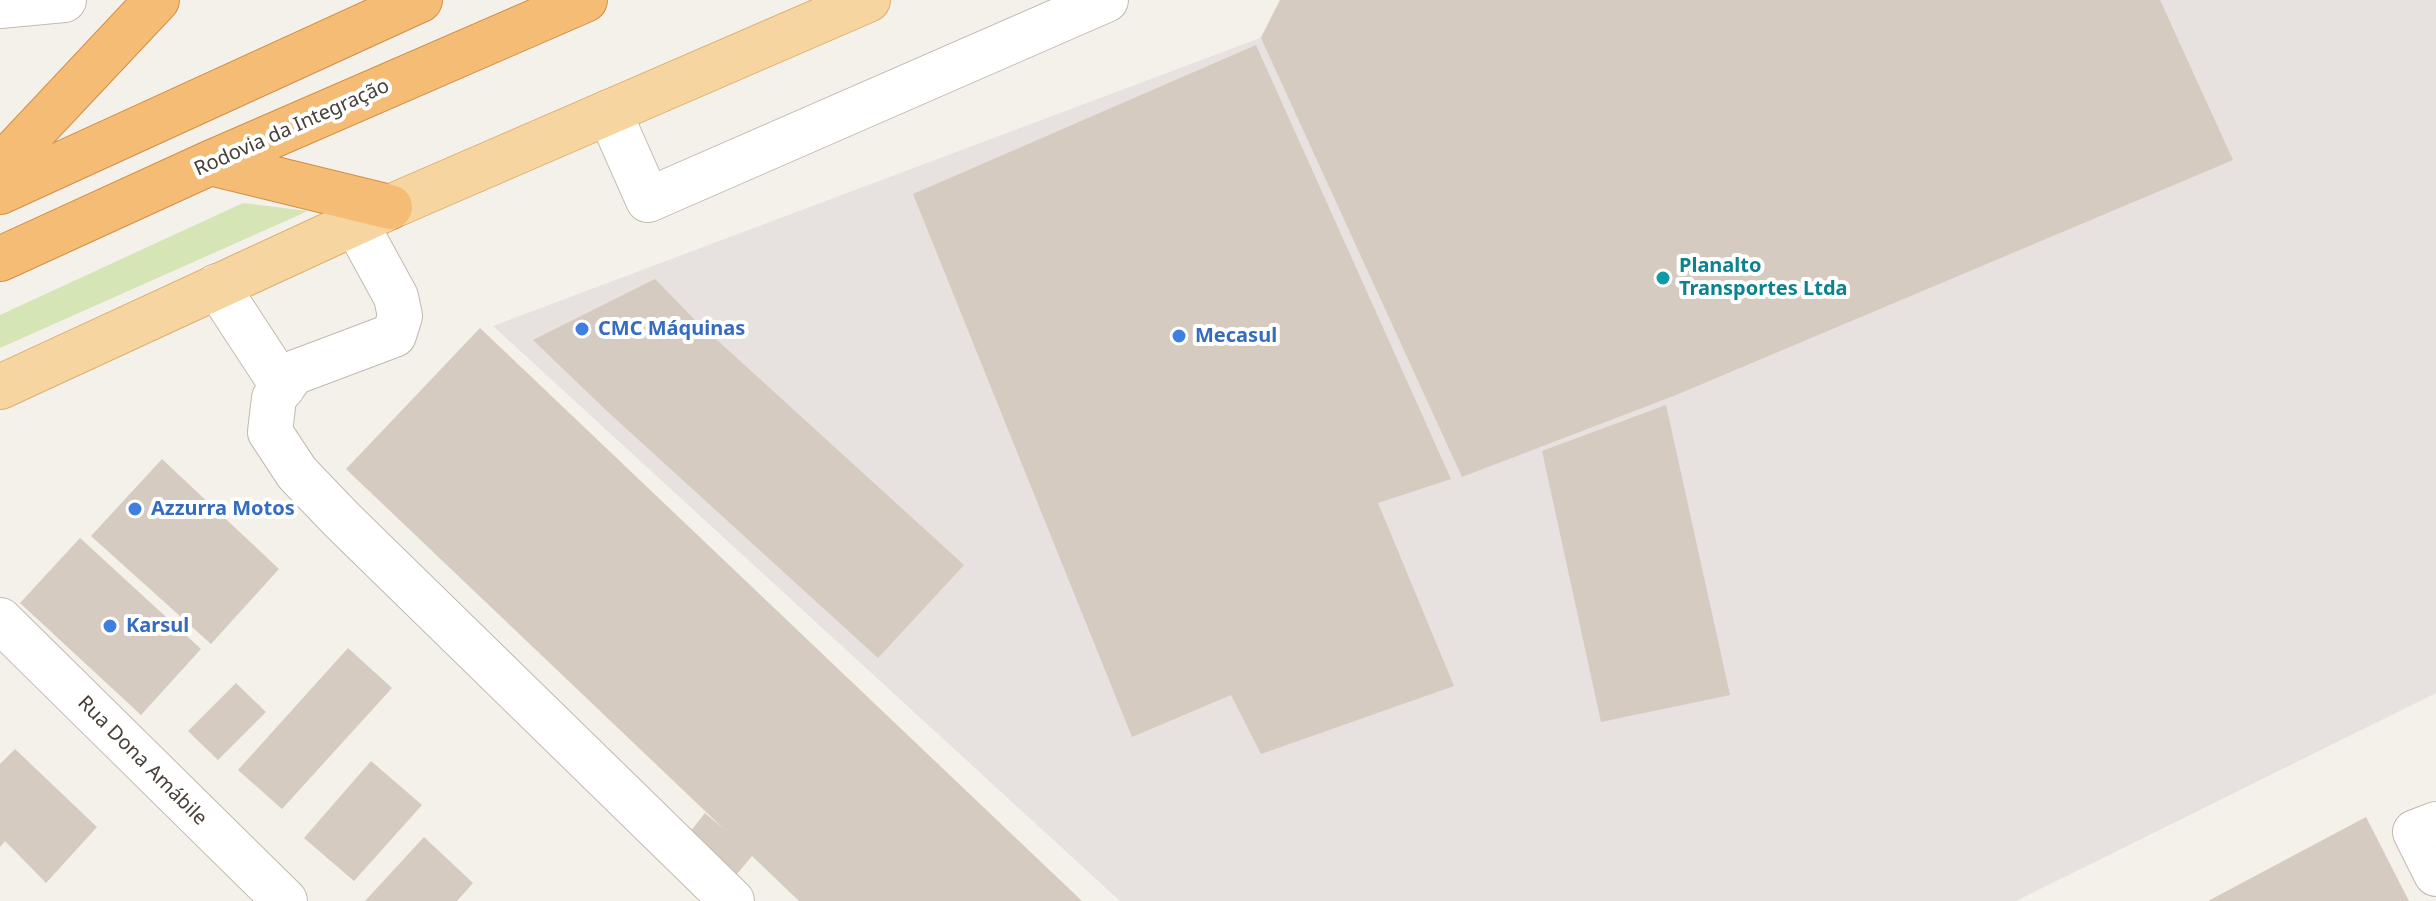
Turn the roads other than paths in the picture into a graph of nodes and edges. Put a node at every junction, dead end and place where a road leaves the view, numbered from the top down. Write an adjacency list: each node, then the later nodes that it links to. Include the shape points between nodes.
1 (64, 0): 7 (street)
2 (157, 0): 10 (highway)
3 (420, 0): 11 (highway)
4 (585, 0): 9 (highway, Rodovia da Integração)
5 (868, 0): 8 (main road)
6 (1106, 0): 8 (street, via 648,200)
7 (0, 6)
8 (609, 112): 12 (main road)
9 (210, 163): 12 (highway); 13 (highway, Rodovia da Integração)
10 (0, 167)
11 (0, 192)
12 (373, 215): 14 (main road); 16 (street, via 400,316 394,335 293,373)
13 (0, 259)
14 (217, 286): 15 (main road); 16 (street)
15 (0, 387)
16 (283, 387): 21 (street, via 274,398 270,432 297,473)
17 (0, 620): 20 (street, Rua Dona Amábile)
18 (2436, 824): 19 (street, via 2415,832)
19 (2436, 874)
20 (285, 901)
21 (732, 901)

